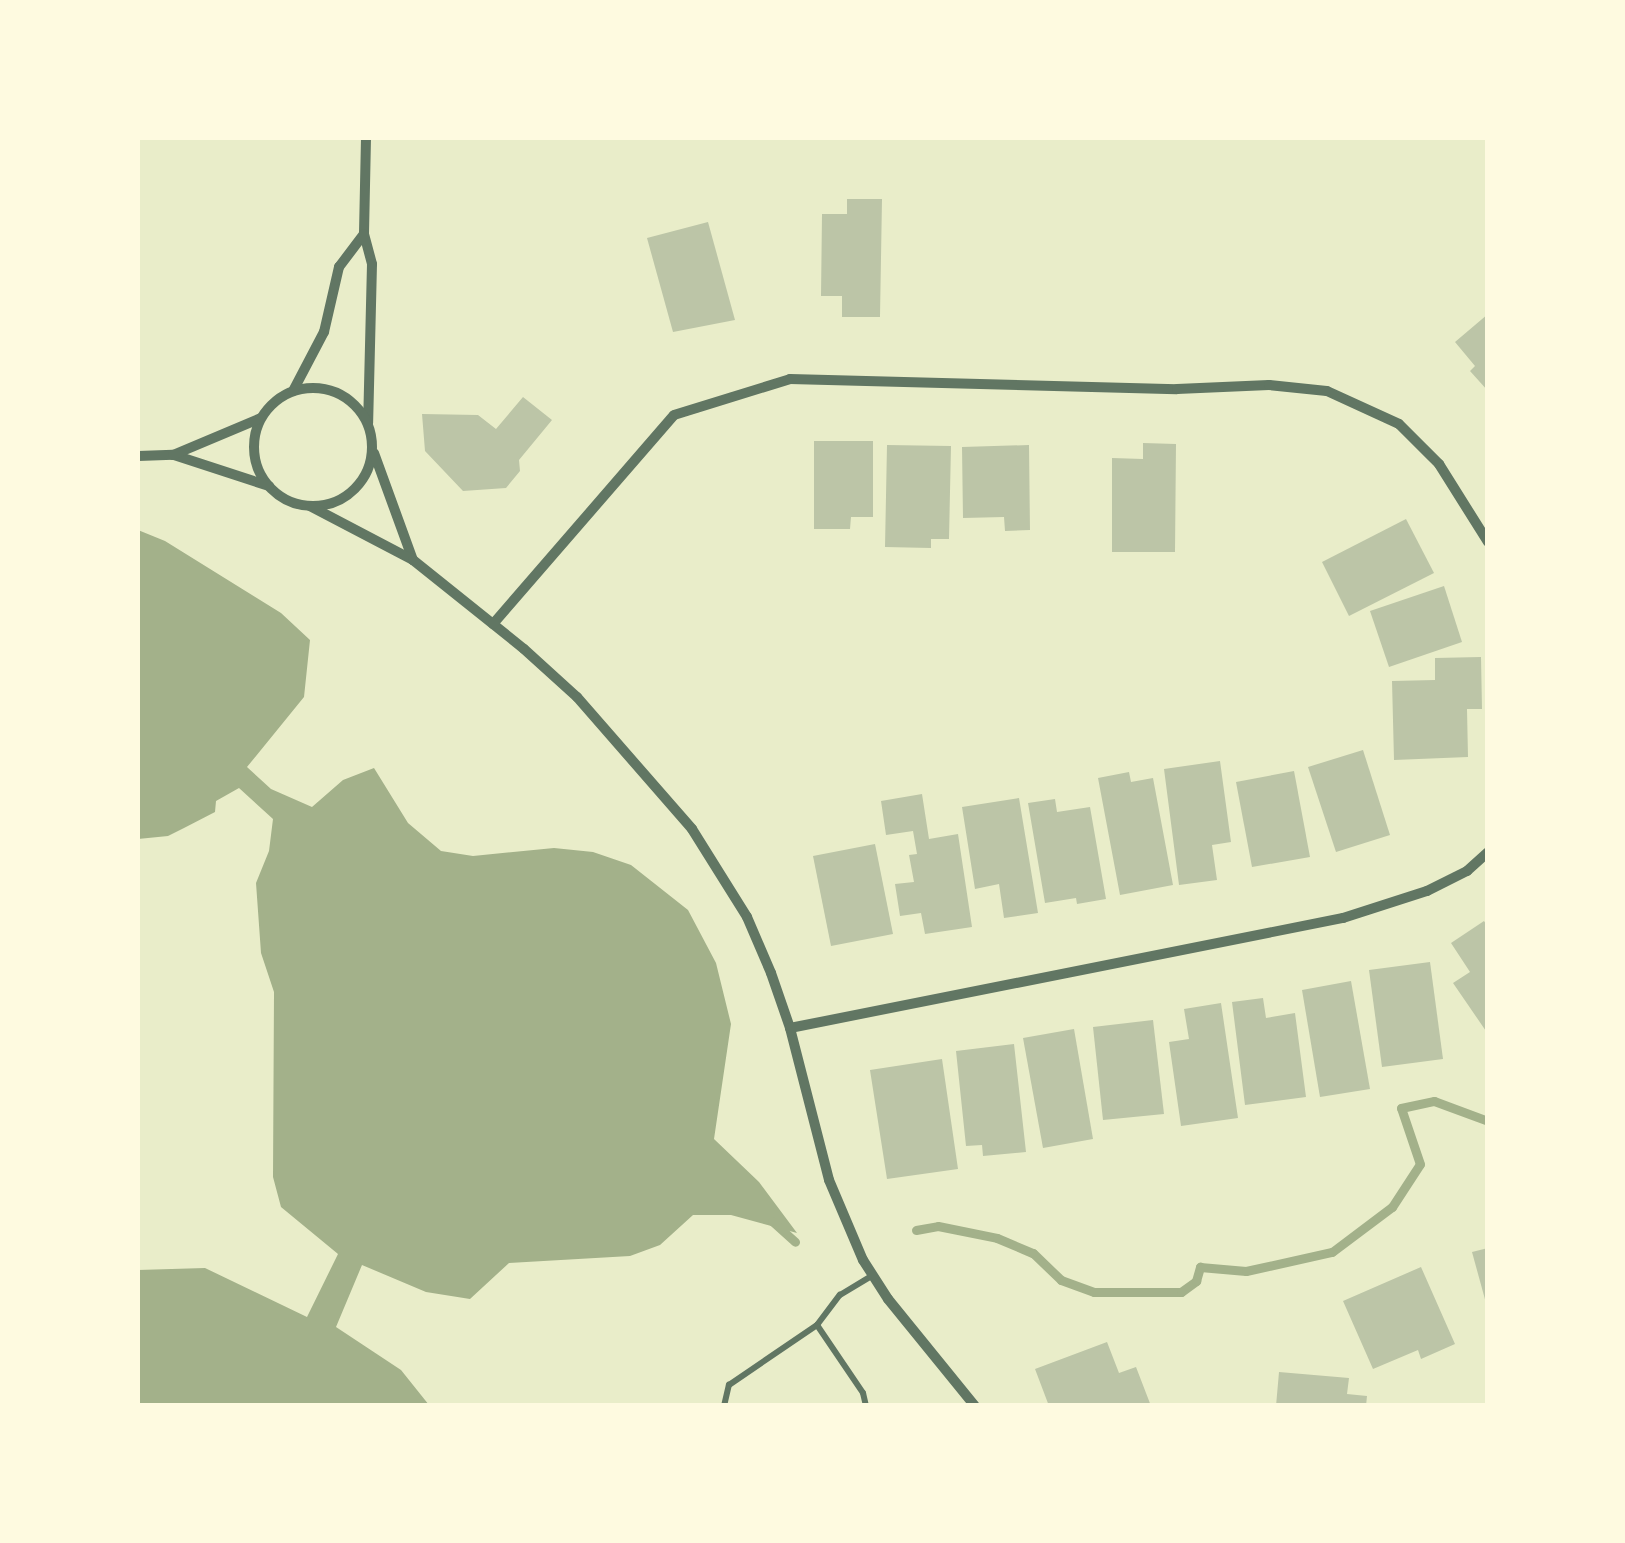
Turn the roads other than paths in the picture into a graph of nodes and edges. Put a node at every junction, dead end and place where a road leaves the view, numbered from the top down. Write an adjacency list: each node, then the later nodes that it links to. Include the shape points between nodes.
1 (366, 138): 2 (street)
2 (364, 234): 3 (street, via 339,267 324,332); 5 (street, via 372,264)
3 (293, 390): 4 (street); 5 (street, via 344,396)
4 (262, 417): 7 (street); 9 (street, via 254,453)
5 (368, 424): 6 (street)
6 (372, 447): 10 (street, via 360,483 344,497); 12 (street)
7 (173, 455): 8 (street); 9 (street)
8 (138, 456)
9 (270, 486): 10 (street)
10 (310, 506): 12 (street)
11 (1488, 542): 13 (street, via 1440,464 1398,424 1326,391 1269,384 1176,389 790,378 674,415)
12 (413, 560): 13 (street)
13 (493, 624): 15 (street, via 577,696 692,828 747,917)
14 (1488, 852): 15 (street, via 1427,891 1343,918)
15 (790, 1028): 16 (street, via 829,1180)
16 (873, 1276): 17 (lane, via 840,1295); 20 (street)
17 (817, 1326): 18 (lane, via 729,1386); 19 (lane)
18 (724, 1406)
19 (866, 1406)
20 (975, 1406)

